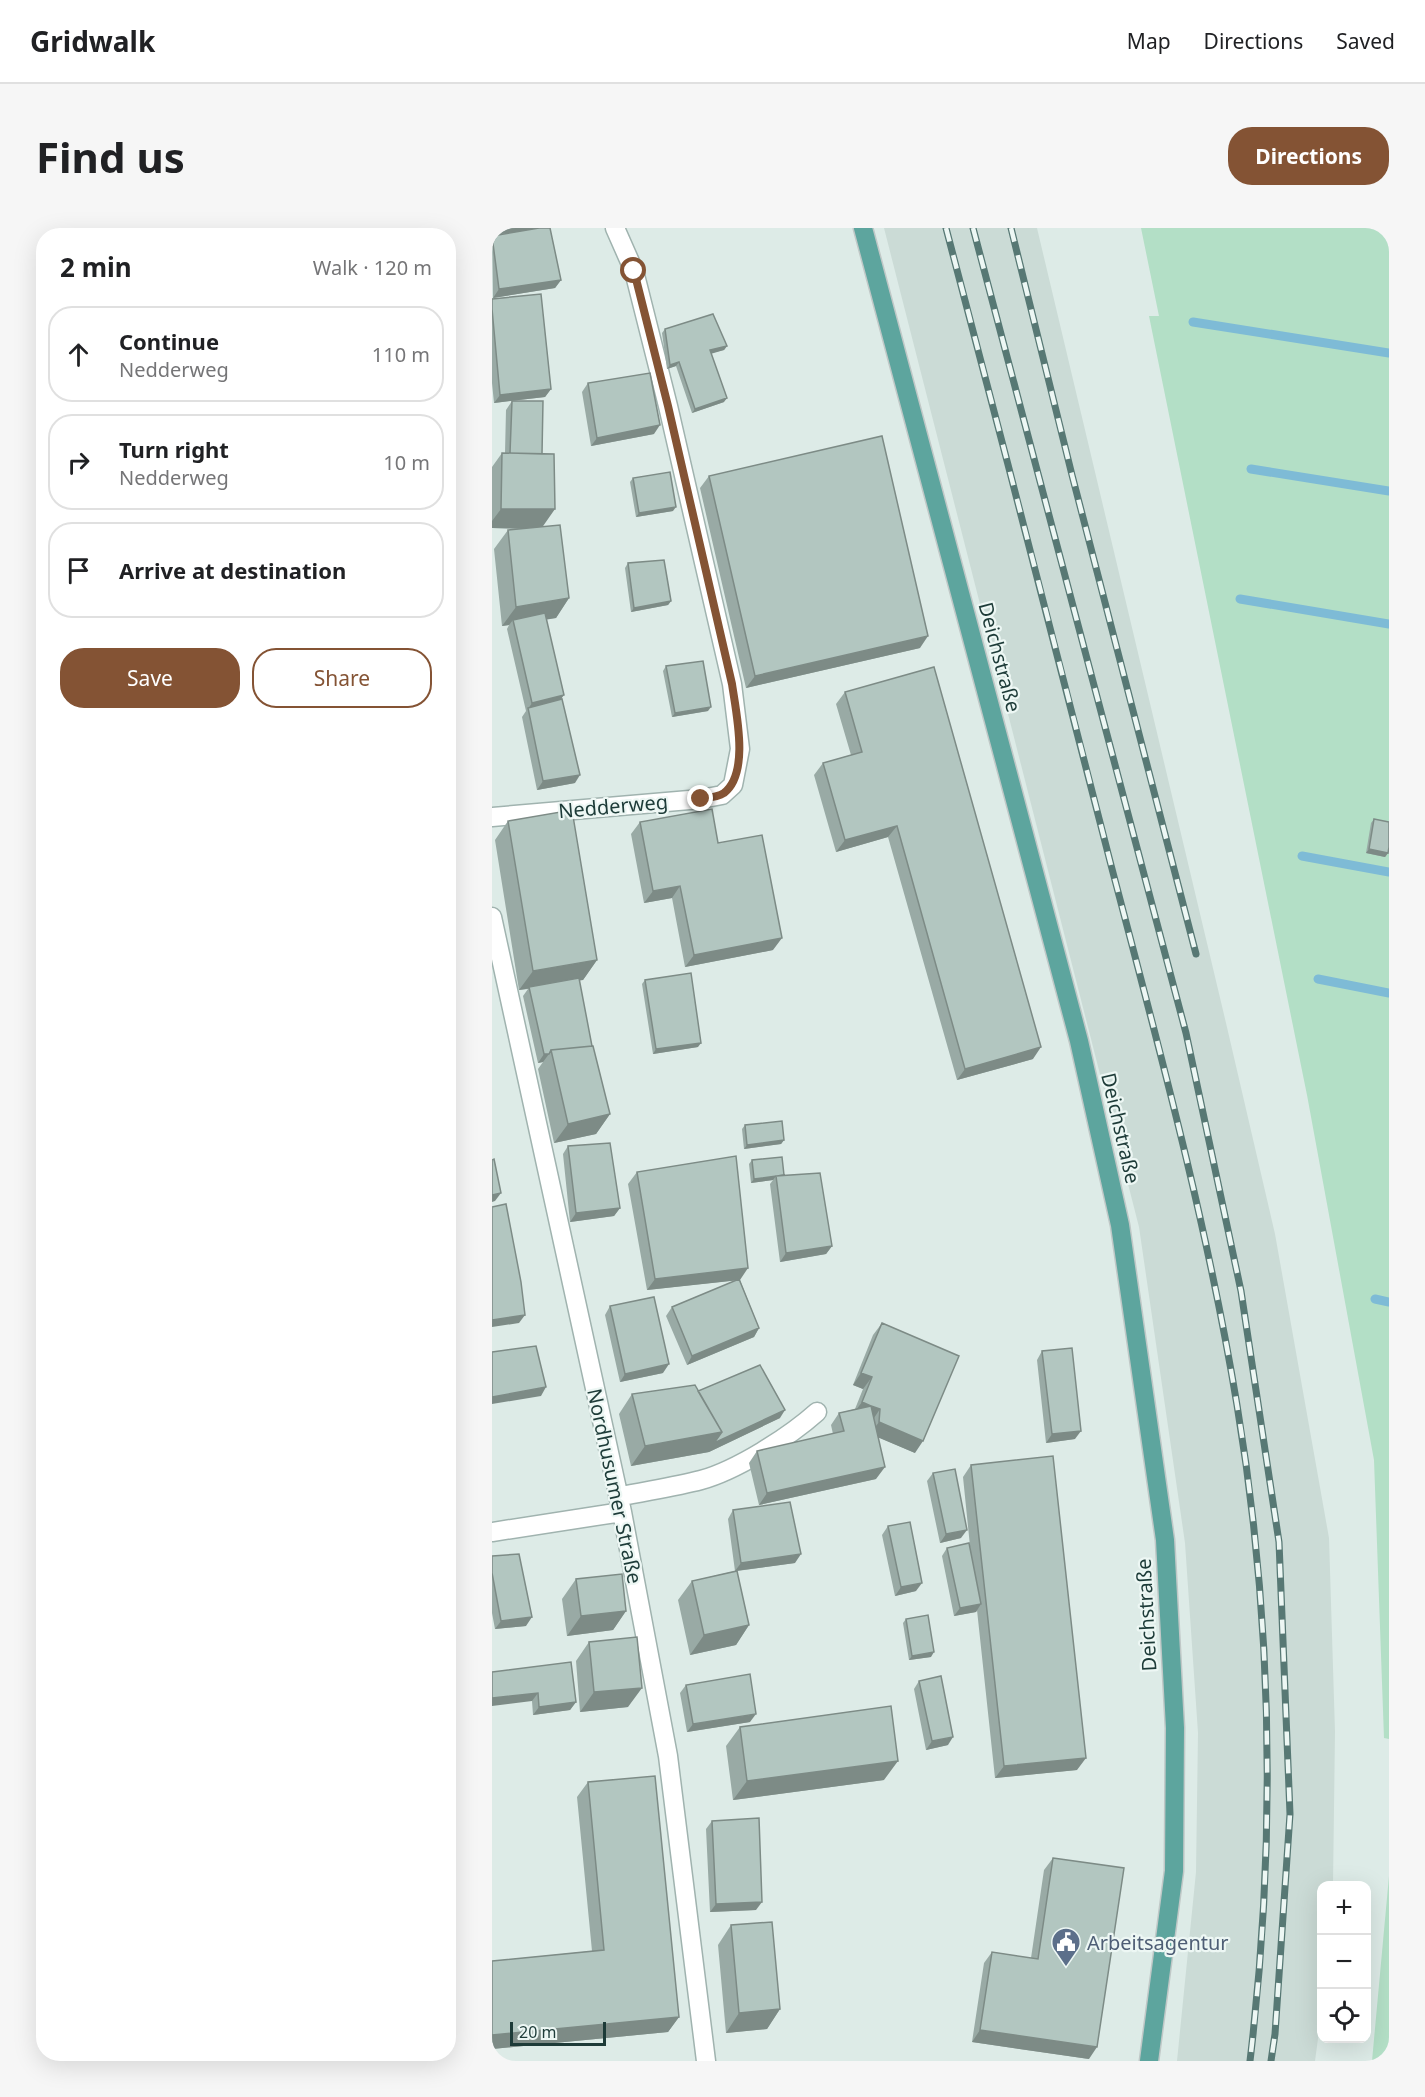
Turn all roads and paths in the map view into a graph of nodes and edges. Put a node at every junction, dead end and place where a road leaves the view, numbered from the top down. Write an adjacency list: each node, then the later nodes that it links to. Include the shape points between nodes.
1 (615, 228): 3 (street, Nedderweg, via 634,271 732,684 740,749 737,767 733,785 722,795)
2 (863, 228): 9 (main road, Deichstraße, via 1079,1041 1120,1226 1165,1540 1175,1728 1174,1871)
3 (492, 817)
4 (492, 917): 6 (street, Nordhusumer Straße)
5 (817, 1412): 6 (street, via 799,1428 727,1471)
6 (620, 1505): 7 (street); 8 (street, Nordhusumer Straße, via 668,1756)
7 (492, 1532)
8 (705, 2061)
9 (1149, 2061)

